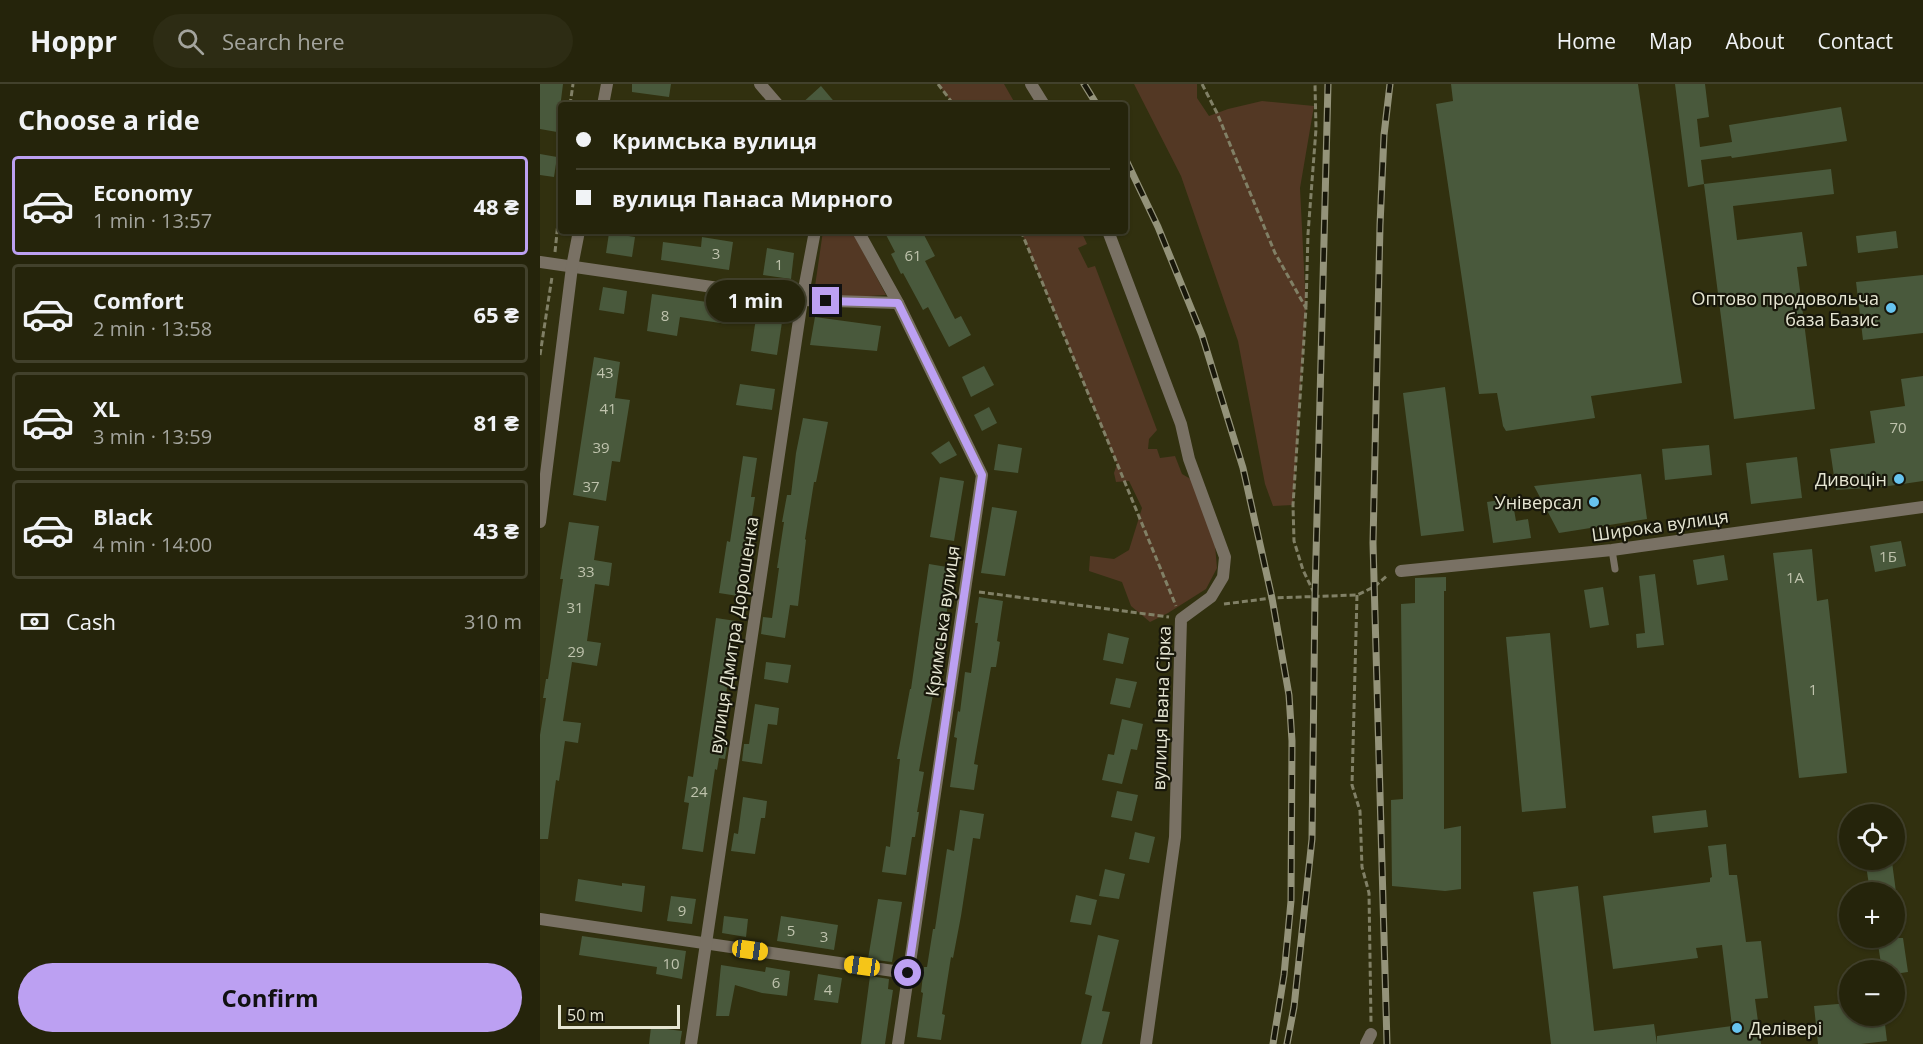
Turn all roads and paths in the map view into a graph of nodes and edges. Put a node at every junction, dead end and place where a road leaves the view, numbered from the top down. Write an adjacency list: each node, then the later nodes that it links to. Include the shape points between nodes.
1 (573, 84): 8 (path)
2 (607, 84): 9 (street)
3 (760, 84): 10 (street)
4 (938, 84): 11 (path)
5 (1031, 84): 12 (street)
6 (1202, 84): 22 (path, via 1275,253)
7 (1315, 84): 22 (path)
8 (570, 102)
9 (604, 102)
10 (775, 102)
11 (952, 102)
12 (1042, 102)
13 (578, 234): 19 (street)
14 (814, 234): 20 (street, вулиця Дмитра Дорошенка)
15 (860, 234): 21 (street, Кримська вулиця)
16 (1022, 234): 30 (path)
17 (1109, 234): 30 (street, вулиця Івана Сірка, via 1226,557 1223,577 1210,597)
18 (540, 262): 19 (street)
19 (572, 267): 20 (street); 24 (street)
20 (802, 300): 21 (street); 32 (street, вулиця Дмитра Дорошенка)
21 (898, 303): 33 (street, Кримська вулиця, via 982,475)
22 (1306, 308): 29 (path, via 1294,541)
23 (1923, 507): 25 (street, Широка вулиця)
24 (540, 522)
25 (1612, 550): 26 (lane); 27 (street, Широка вулиця)
26 (1615, 569)
27 (1401, 572)
28 (1357, 594): 34 (path, via 1352,785 1360,811 1362,867 1369,893)
29 (1315, 595)
30 (1181, 619): 37 (street, вулиця Івана Сірка, via 1175,837)
31 (540, 919): 32 (street)
32 (705, 943): 33 (street); 35 (street, вулиця Дмитра Дорошенка)
33 (908, 973): 36 (street, Кримська вулиця)
34 (1368, 1039)
35 (691, 1044)
36 (898, 1044)
37 (1146, 1044)

